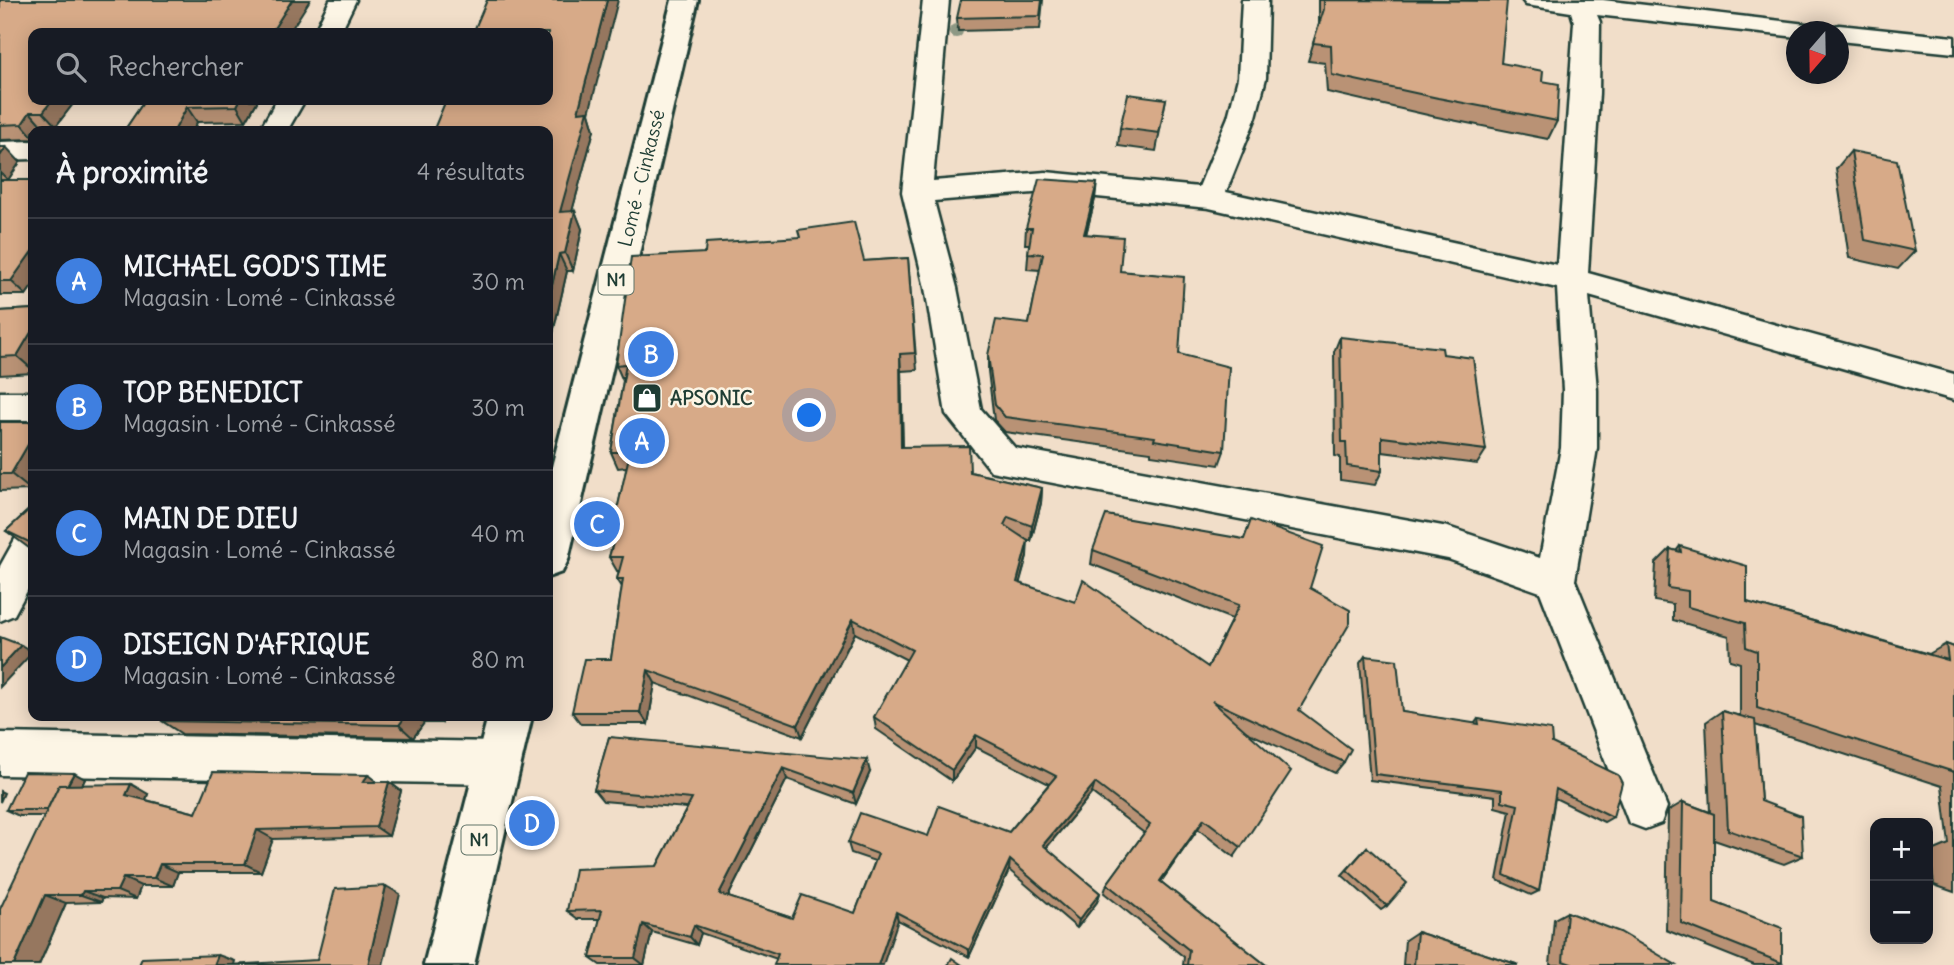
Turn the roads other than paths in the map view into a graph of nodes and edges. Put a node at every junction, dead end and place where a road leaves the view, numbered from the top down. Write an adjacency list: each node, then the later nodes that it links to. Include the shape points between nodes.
1 (343, 0): 7 (street)
2 (685, 0): 21 (highway, Lomé - Cinkassé / N1)
3 (936, 0): 15 (street)
4 (1255, 0): 16 (street, via 1252,78 1242,117)
5 (1535, 0): 6 (street)
6 (1582, 7): 8 (street); 17 (street, via 1587,22 1585,93)
7 (329, 28)
8 (1786, 28)
9 (1849, 34): 10 (street)
10 (1954, 45)
11 (288, 105): 12 (street)
12 (276, 126)
13 (28, 150): 14 (street)
14 (0, 151)
15 (917, 192): 16 (street, via 1046,182); 23 (street, via 941,288 964,414 1004,461 1448,543)
16 (1209, 198): 17 (street)
17 (1572, 280): 18 (street); 23 (street, via 1579,448)
18 (1954, 387)
19 (0, 406): 20 (street)
20 (28, 406)
21 (553, 539)
22 (28, 553): 24 (street)
23 (1555, 580): 28 (street)
24 (0, 603)
25 (509, 721): 27 (highway, N1)
26 (0, 754): 27 (street)
27 (498, 763): 29 (highway, N1)
28 (1645, 807)
29 (449, 965)

